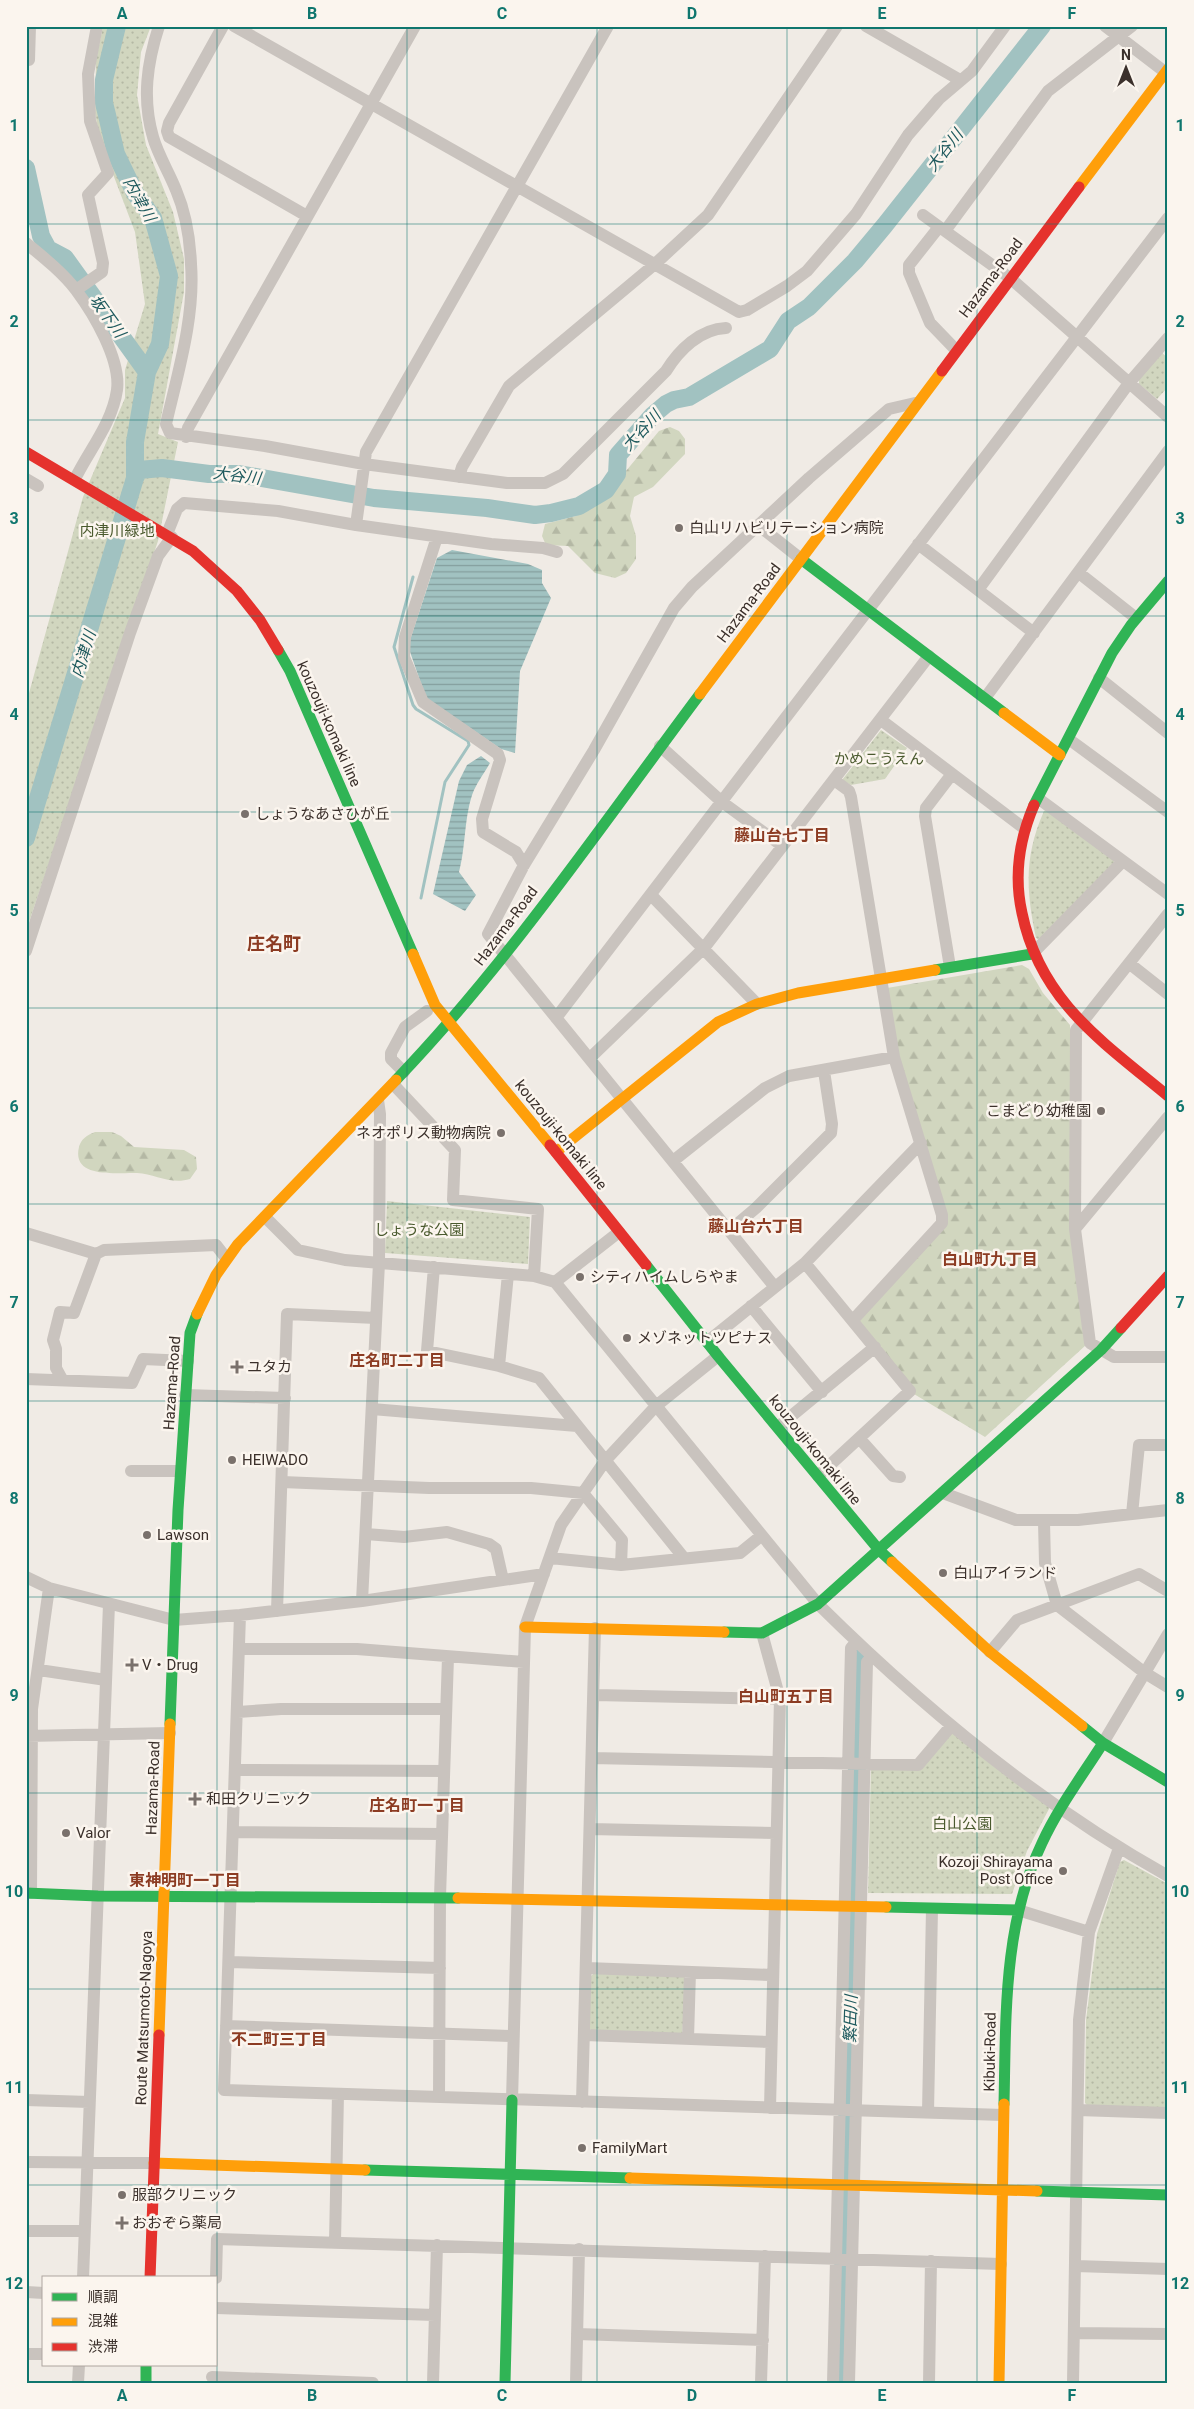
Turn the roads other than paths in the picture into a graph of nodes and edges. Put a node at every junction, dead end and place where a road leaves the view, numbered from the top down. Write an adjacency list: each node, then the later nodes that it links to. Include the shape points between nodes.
1 (30, 26): 14 (street, via 29,60)
2 (97, 26): 26 (street, via 88,74 90,121 108,173 88,195 103,263 102,272)
3 (160, 26): 34 (street, via 147,73 147,110 153,139 182,209 191,262 192,293 166,424 170,434)
4 (223, 26): 20 (street, via 168,123 169,137)
5 (234, 26): 17 (street)
6 (415, 26): 17 (street)
7 (608, 26): 18 (street)
8 (837, 26): 24 (street, via 708,215)
9 (866, 26): 16 (street)
10 (1005, 26): 16 (street, via 972,71)
11 (1105, 26): 13 (street)
12 (1132, 26): 13 (street)
13 (1118, 37): 15 (street); 22 (street, via 1048,91)
14 (26, 60)
15 (1167, 72): 25 (street, Hazama-Road)
16 (960, 80): 24 (street, via 908,135 856,214 807,271 787,286 739,312)
17 (371, 105): 18 (street); 20 (street)
18 (518, 187): 24 (street); 37 (street, via 366,452)
19 (923, 215): 22 (street)
20 (307, 216): 34 (street, via 188,428)
21 (1167, 222): 28 (street)
22 (942, 229): 25 (street); 30 (street, via 909,265 909,273 930,323)
23 (26, 243): 26 (street)
24 (655, 264): 38 (street, via 509,386)
25 (1010, 278): 28 (street); 30 (street, Hazama-Road)
26 (81, 286): 40 (street, via 116,364 117,390 110,415)
27 (726, 328): 38 (street, via 712,329 689,344 666,371 556,479 538,483 507,483)
28 (1076, 337): 31 (street); 46 (street)
29 (1168, 338): 31 (street)
30 (956, 350): 32 (street, Hazama-Road)
31 (1129, 383): 33 (street); 51 (street)
32 (915, 403): 43 (street, via 889,409); 48 (street, Hazama-Road)
33 (1168, 417)
34 (186, 437): 37 (street, via 265,446)
35 (1168, 451): 49 (street)
36 (26, 452): 40 (street, kouzouji-komaki line)
37 (364, 464): 38 (street); 42 (street)
38 (459, 477)
39 (26, 479): 41 (street)
40 (77, 481): 44 (street, kouzouji-komaki line)
41 (38, 486)
42 (356, 525): 44 (street, via 278,511 184,502 177,508); 45 (street)
43 (758, 525): 48 (street); 71 (street, via 674,608)
44 (167, 535): 76 (street, via 130,633); 86 (street, kouzouji-komaki line, via 214,567 246,599 269,631 290,671 435,1005)
45 (437, 537): 47 (street); 71 (street, via 405,637 404,657 423,702 498,754 500,760 482,819 483,832 516,852)
46 (918, 544): 51 (street); 52 (street)
47 (556, 552)
48 (801, 558): 52 (street); 61 (street, Hazama-Road)
49 (1079, 573): 53 (street); 54 (street)
50 (1168, 581): 53 (street)
51 (978, 590): 54 (street)
52 (868, 609): 55 (street); 66 (street)
53 (1136, 618): 56 (street)
54 (1034, 633): 57 (street)
55 (929, 656): 57 (street); 58 (street)
56 (1099, 678): 59 (street); 60 (street)
57 (985, 698): 62 (street)
58 (881, 720): 63 (street); 64 (street)
59 (1168, 732)
60 (1070, 740): 62 (street); 67 (street)
61 (660, 746): 66 (street); 78 (street, Hazama-Road)
62 (1060, 755): 65 (street)
63 (952, 774): 68 (street); 80 (street, via 926,808)
64 (834, 780): 69 (street); 81 (street, via 848,790 851,797)
65 (1039, 799): 68 (street); 70 (street)
66 (722, 802): 69 (street); 72 (street)
67 (1168, 812)
68 (1025, 829): 77 (street, via 1019,861 1018,894)
69 (781, 845): 75 (street)
70 (1123, 861): 73 (street); 77 (street)
71 (524, 865): 78 (street, via 488,934)
72 (651, 894): 75 (street); 85 (street)
73 (1168, 894)
74 (1168, 914): 79 (street)
75 (704, 948): 83 (street); 89 (street)
76 (26, 950)
77 (1032, 954): 80 (street); 87 (street, via 1050,988)
78 (504, 955): 85 (street); 86 (street, Hazama-Road)
79 (1130, 964): 82 (street); 87 (street)
80 (950, 968): 81 (street)
81 (882, 979): 83 (street, via 798,993); 88 (street)
82 (1168, 994)
83 (757, 1004): 94 (street, via 737,1011 703,1032)
84 (427, 1011): 91 (street, via 405,1027 391,1053 391,1060)
85 (556, 1018): 89 (street)
86 (450, 1023): 91 (street, Hazama-Road); 98 (street, kouzouji-komaki line)
87 (1081, 1023): 93 (street); 101 (street, via 1076,1030)
88 (894, 1057): 90 (street); 97 (street)
89 (590, 1058): 94 (street)
90 (824, 1071): 99 (street, via 789,1076 765,1088); 102 (street, via 831,1133)
91 (404, 1072): 92 (street, Hazama-Road)
92 (393, 1084): 95 (street, Hazama-Road); 111 (street, via 455,1150 453,1200 538,1209)
93 (1168, 1096)
94 (622, 1099): 98 (street); 99 (street)
95 (378, 1100): 100 (street, Hazama-Road); 107 (street)
96 (1168, 1117): 101 (street)
97 (921, 1143): 108 (street); 117 (street, via 942,1223)
98 (556, 1152): 103 (street, kouzouji-komaki line)
99 (673, 1161): 102 (street)
100 (266, 1217): 106 (street, Hazama-Road); 107 (street, via 298,1250)
101 (1075, 1229): 120 (street, via 1090,1343)
102 (730, 1230): 114 (street)
103 (619, 1232): 113 (street); 118 (street, kouzouji-komaki line)
104 (26, 1233): 105 (street)
105 (96, 1254): 106 (street, via 104,1250 216,1245); 126 (street, via 74,1314 60,1312 53,1340 56,1368)
106 (226, 1258): 123 (street, Hazama-Road, via 197,1310 190,1333)
107 (379, 1263): 109 (street); 116 (street)
108 (805, 1263): 114 (street); 117 (street)
109 (434, 1268): 110 (street); 124 (street, via 427,1351)
110 (508, 1274): 111 (street); 124 (street)
111 (534, 1276): 113 (street)
112 (1168, 1276): 120 (street)
113 (555, 1282): 130 (street)
114 (774, 1286): 115 (street)
115 (751, 1306): 118 (street); 127 (street)
116 (376, 1318): 129 (street, via 287,1314); 131 (street)
117 (853, 1320): 119 (street)
118 (707, 1342): 121 (street, kouzouji-komaki line)
119 (874, 1347): 127 (street); 134 (street, via 910,1391)
120 (1101, 1350): 122 (street, via 1114,1357); 144 (street)
121 (718, 1356): 130 (street); 133 (street, kouzouji-komaki line)
122 (1168, 1357)
123 (188, 1362): 126 (street, via 144,1360 132,1382); 128 (street, Hazama-Road)
124 (499, 1366): 132 (street, via 539,1378)
125 (26, 1379): 126 (street)
126 (62, 1379)
127 (822, 1392): 133 (street)
128 (185, 1395): 129 (street); 138 (street, Hazama-Road)
129 (285, 1398): 141 (street)
130 (656, 1406): 136 (street); 149 (street)
131 (372, 1409): 132 (street); 142 (street)
132 (577, 1426): 136 (street)
133 (778, 1427): 139 (street, kouzouji-komaki line)
134 (859, 1438): 139 (street); 140 (street, via 894,1476)
135 (1168, 1445): 146 (street, via 1139,1445)
136 (605, 1461): 143 (street); 152 (street)
137 (131, 1471): 138 (street)
138 (180, 1471): 165 (street, Hazama-Road)
139 (818, 1476): 150 (street, kouzouji-komaki line)
140 (900, 1477)
141 (282, 1482): 142 (street); 163 (street)
142 (369, 1485): 143 (street, via 531,1488); 148 (street)
143 (583, 1493): 151 (street, via 561,1525); 153 (street, via 622,1540)
144 (943, 1493): 147 (street, via 1016,1520); 150 (street)
145 (1168, 1510): 146 (street)
146 (1132, 1514): 147 (street)
147 (1044, 1522): 162 (street, via 1045,1563)
148 (366, 1534): 156 (street, via 404,1537 447,1532 489,1544 496,1549); 159 (street)
149 (761, 1536): 152 (street, via 740,1553); 161 (street)
150 (879, 1550): 161 (street); 172 (street, kouzouji-komaki line)
151 (550, 1558): 153 (street); 154 (street)
152 (684, 1558): 153 (street)
153 (621, 1565)
154 (544, 1574): 156 (street); 166 (street)
155 (26, 1577): 157 (street)
156 (503, 1580): 159 (street)
157 (49, 1588): 160 (street); 176 (street)
158 (1168, 1592): 162 (street, via 1139,1574)
159 (362, 1601): 163 (street)
160 (109, 1604): 165 (street); 178 (street)
161 (818, 1604): 168 (street); 170 (street)
162 (1057, 1605): 172 (street, via 1016,1620); 177 (street)
163 (277, 1611): 164 (street)
164 (240, 1615): 165 (street); 171 (street)
165 (174, 1620): 185 (street, Hazama-Road)
166 (525, 1627): 167 (street); 175 (street)
167 (595, 1628): 168 (street); 180 (street)
168 (762, 1633): 181 (street)
169 (1168, 1634): 177 (street)
170 (856, 1642): 174 (street); 191 (street, via 851,1648)
171 (239, 1650): 173 (street, via 357,1649); 183 (street)
172 (990, 1652): 188 (street, kouzouji-komaki line)
173 (448, 1657): 175 (street); 182 (street)
174 (872, 1657): 184 (street); 192 (street, via 867,1662)
175 (524, 1662): 208 (street)
176 (39, 1670): 178 (street); 187 (street)
177 (1145, 1672): 179 (street); 188 (street)
178 (106, 1680): 186 (street)
179 (1168, 1687)
180 (595, 1695): 181 (street); 189 (street)
181 (780, 1699): 190 (street)
182 (446, 1709): 183 (street); 194 (street)
183 (238, 1712): 193 (street)
184 (950, 1726): 192 (street, via 918,1765); 196 (street)
185 (170, 1733): 186 (street); 205 (street, Hazama-Road)
186 (103, 1734): 187 (street); 204 (street)
187 (30, 1736): 203 (street)
188 (1103, 1743): 195 (street, kouzouji-komaki line); 196 (street, Kibuki-Road)
189 (592, 1758): 190 (street); 197 (street)
190 (778, 1762): 191 (street); 199 (street)
191 (849, 1764): 192 (street); 211 (street)
192 (865, 1764): 212 (street)
193 (236, 1770): 194 (street); 198 (street)
194 (444, 1771): 200 (street)
195 (1168, 1782)
196 (1061, 1808): 201 (street); 214 (street, Kibuki-Road, via 1035,1858)
197 (590, 1829): 199 (street); 209 (street)
198 (233, 1832): 200 (street); 206 (street)
199 (776, 1833): 210 (street)
200 (442, 1834): 207 (street)
201 (1118, 1848): 202 (street); 215 (street)
202 (1168, 1876)
203 (29, 1893): 204 (street)
204 (98, 1896): 205 (street); 231 (street)
205 (164, 1897): 206 (street); 242 (street, Route Matsumoto-Nagoya)
206 (231, 1897): 207 (street); 216 (street)
207 (440, 1898): 208 (street); 217 (street)
208 (517, 1898): 209 (street); 224 (street)
209 (588, 1900): 210 (street); 218 (street)
210 (774, 1906): 211 (street); 220 (street)
211 (846, 1907): 212 (street); 234 (street)
212 (860, 1908): 213 (street); 235 (street)
213 (932, 1909): 214 (street); 237 (street)
214 (1018, 1910): 215 (street); 239 (street, Kibuki-Road, via 1009,1954)
215 (1090, 1932): 236 (street, via 1079,2020)
216 (229, 1962): 217 (street); 221 (street)
217 (440, 1968): 222 (street)
218 (586, 1968): 219 (street); 223 (street)
219 (690, 1972): 220 (street); 225 (street)
220 (772, 1975): 226 (street)
221 (226, 2026): 222 (street); 227 (street, via 224,2090)
222 (439, 2033): 224 (street); 228 (street)
223 (585, 2035): 225 (street); 232 (street)
224 (513, 2036): 230 (street)
225 (688, 2039): 226 (street)
226 (770, 2042): 233 (street)
227 (338, 2094): 228 (street); 243 (street)
228 (439, 2097): 230 (street)
229 (26, 2100): 231 (street)
230 (512, 2100): 232 (street); 244 (street)
231 (89, 2102): 241 (street)
232 (582, 2102): 233 (street)
233 (770, 2108): 234 (street)
234 (839, 2110): 235 (street); 245 (street)
235 (856, 2110): 237 (street); 246 (street)
236 (1078, 2110): 238 (street); 248 (street)
237 (928, 2112): 239 (street)
238 (1168, 2113)
239 (1004, 2115): 247 (street, Kibuki-Road)
240 (26, 2162): 241 (street)
241 (87, 2162): 242 (street); 251 (street)
242 (154, 2163): 243 (street); 264 (street, Route Matsumoto-Nagoya)
243 (337, 2169): 244 (street); 252 (street)
244 (510, 2174): 245 (street); 254 (street)
245 (838, 2184): 246 (street); 257 (street)
246 (854, 2185): 247 (street); 258 (street)
247 (1003, 2191): 248 (street); 260 (street, Kibuki-Road)
248 (1077, 2193): 249 (street); 261 (street)
249 (1168, 2195)
250 (26, 2232): 251 (street)
251 (84, 2232): 263 (street)
252 (335, 2242): 253 (street); 265 (street, via 217,2239)
253 (436, 2245): 254 (street); 269 (street)
254 (508, 2247): 255 (street); 283 (street)
255 (579, 2249): 256 (street); 271 (street)
256 (765, 2256): 257 (street); 273 (street)
257 (835, 2258): 258 (street); 286 (street)
258 (851, 2258): 259 (street); 287 (street)
259 (930, 2261): 260 (street); 288 (street)
260 (1001, 2264): 289 (street, Kibuki-Road)
261 (1076, 2266): 262 (street); 270 (street)
262 (1168, 2269)
263 (82, 2276)
264 (150, 2276)
265 (216, 2276)
266 (26, 2292): 267 (street)
267 (42, 2292)
268 (218, 2308): 269 (street)
269 (435, 2315): 282 (street)
270 (1074, 2333): 272 (street); 290 (street)
271 (577, 2334): 273 (street); 284 (street)
272 (1168, 2334)
273 (762, 2340): 285 (street)
274 (26, 2354): 275 (street)
275 (42, 2354)
276 (79, 2366): 279 (street)
277 (146, 2366): 280 (street)
278 (212, 2375): 281 (street)
279 (78, 2383)
280 (146, 2383)
281 (373, 2383)
282 (433, 2383)
283 (505, 2383)
284 (576, 2383)
285 (761, 2383)
286 (832, 2383)
287 (849, 2383)
288 (929, 2383)
289 (999, 2383)
290 (1073, 2383)

